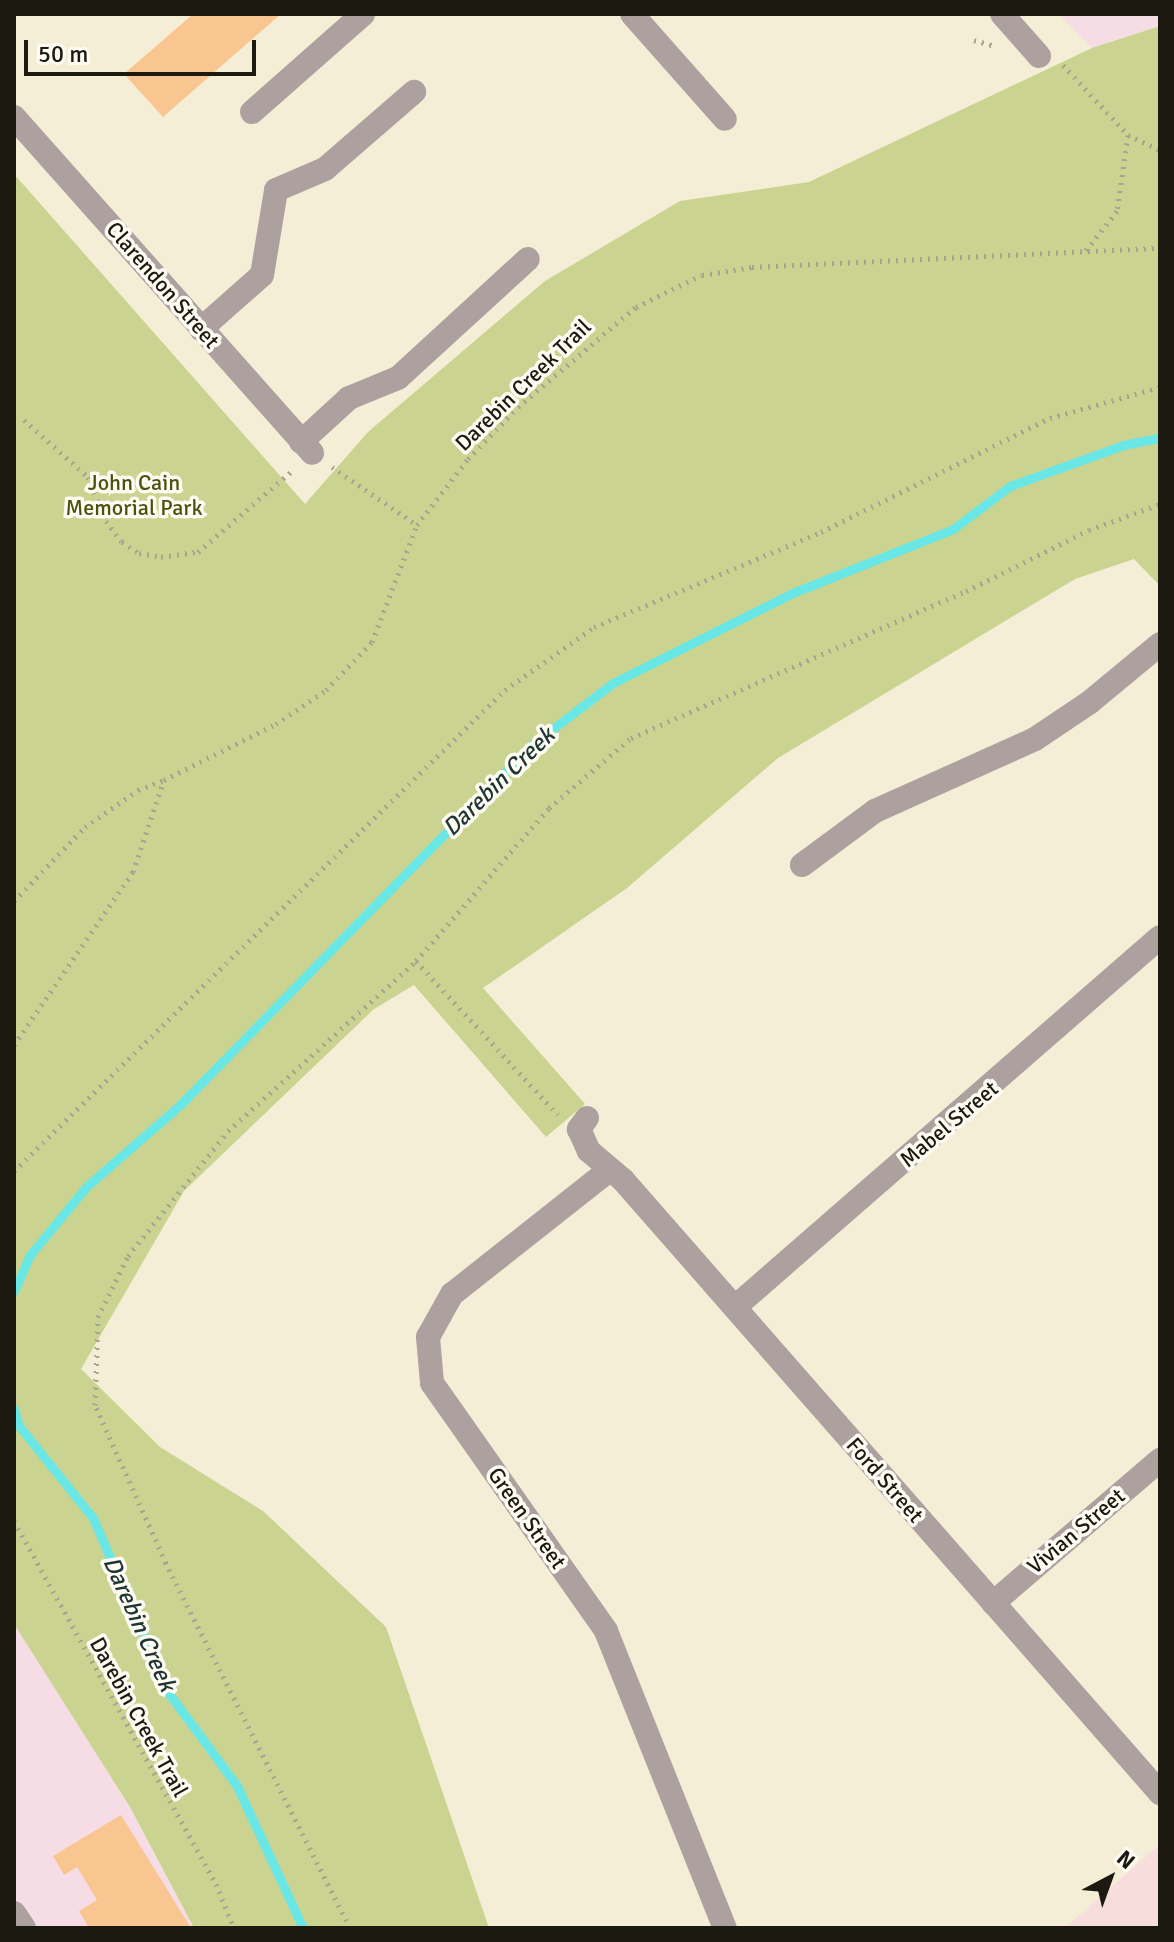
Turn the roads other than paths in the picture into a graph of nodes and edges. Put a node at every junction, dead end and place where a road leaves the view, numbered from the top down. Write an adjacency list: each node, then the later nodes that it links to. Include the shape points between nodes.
1 (363, 14): 6 (street)
2 (632, 14): 8 (street)
3 (1002, 14): 4 (street)
4 (1039, 56)
5 (414, 92): 10 (street, via 325,169 276,190 262,275)
6 (252, 112)
7 (14, 117): 10 (street, Clarendon Street)
8 (725, 119)
9 (528, 259): 10 (street, Clarendon Street, via 398,378 349,398 306,447)
10 (201, 329)
11 (1160, 644): 12 (street, via 1035,739 875,811)
12 (802, 865)
13 (1160, 937): 16 (street, Mabel Street)
14 (584, 1128): 15 (street, Ford Street)
15 (608, 1171): 16 (street, Ford Street, via 623,1180); 22 (street, Green Street, via 452,1294 428,1337 432,1383 606,1631)
16 (735, 1307): 18 (street, Ford Street)
17 (1160, 1460): 18 (street, Vivian Street)
18 (993, 1603): 19 (street, Ford Street)
19 (1160, 1793)
20 (14, 1913): 21 (street)
21 (24, 1928)
22 (725, 1928)

